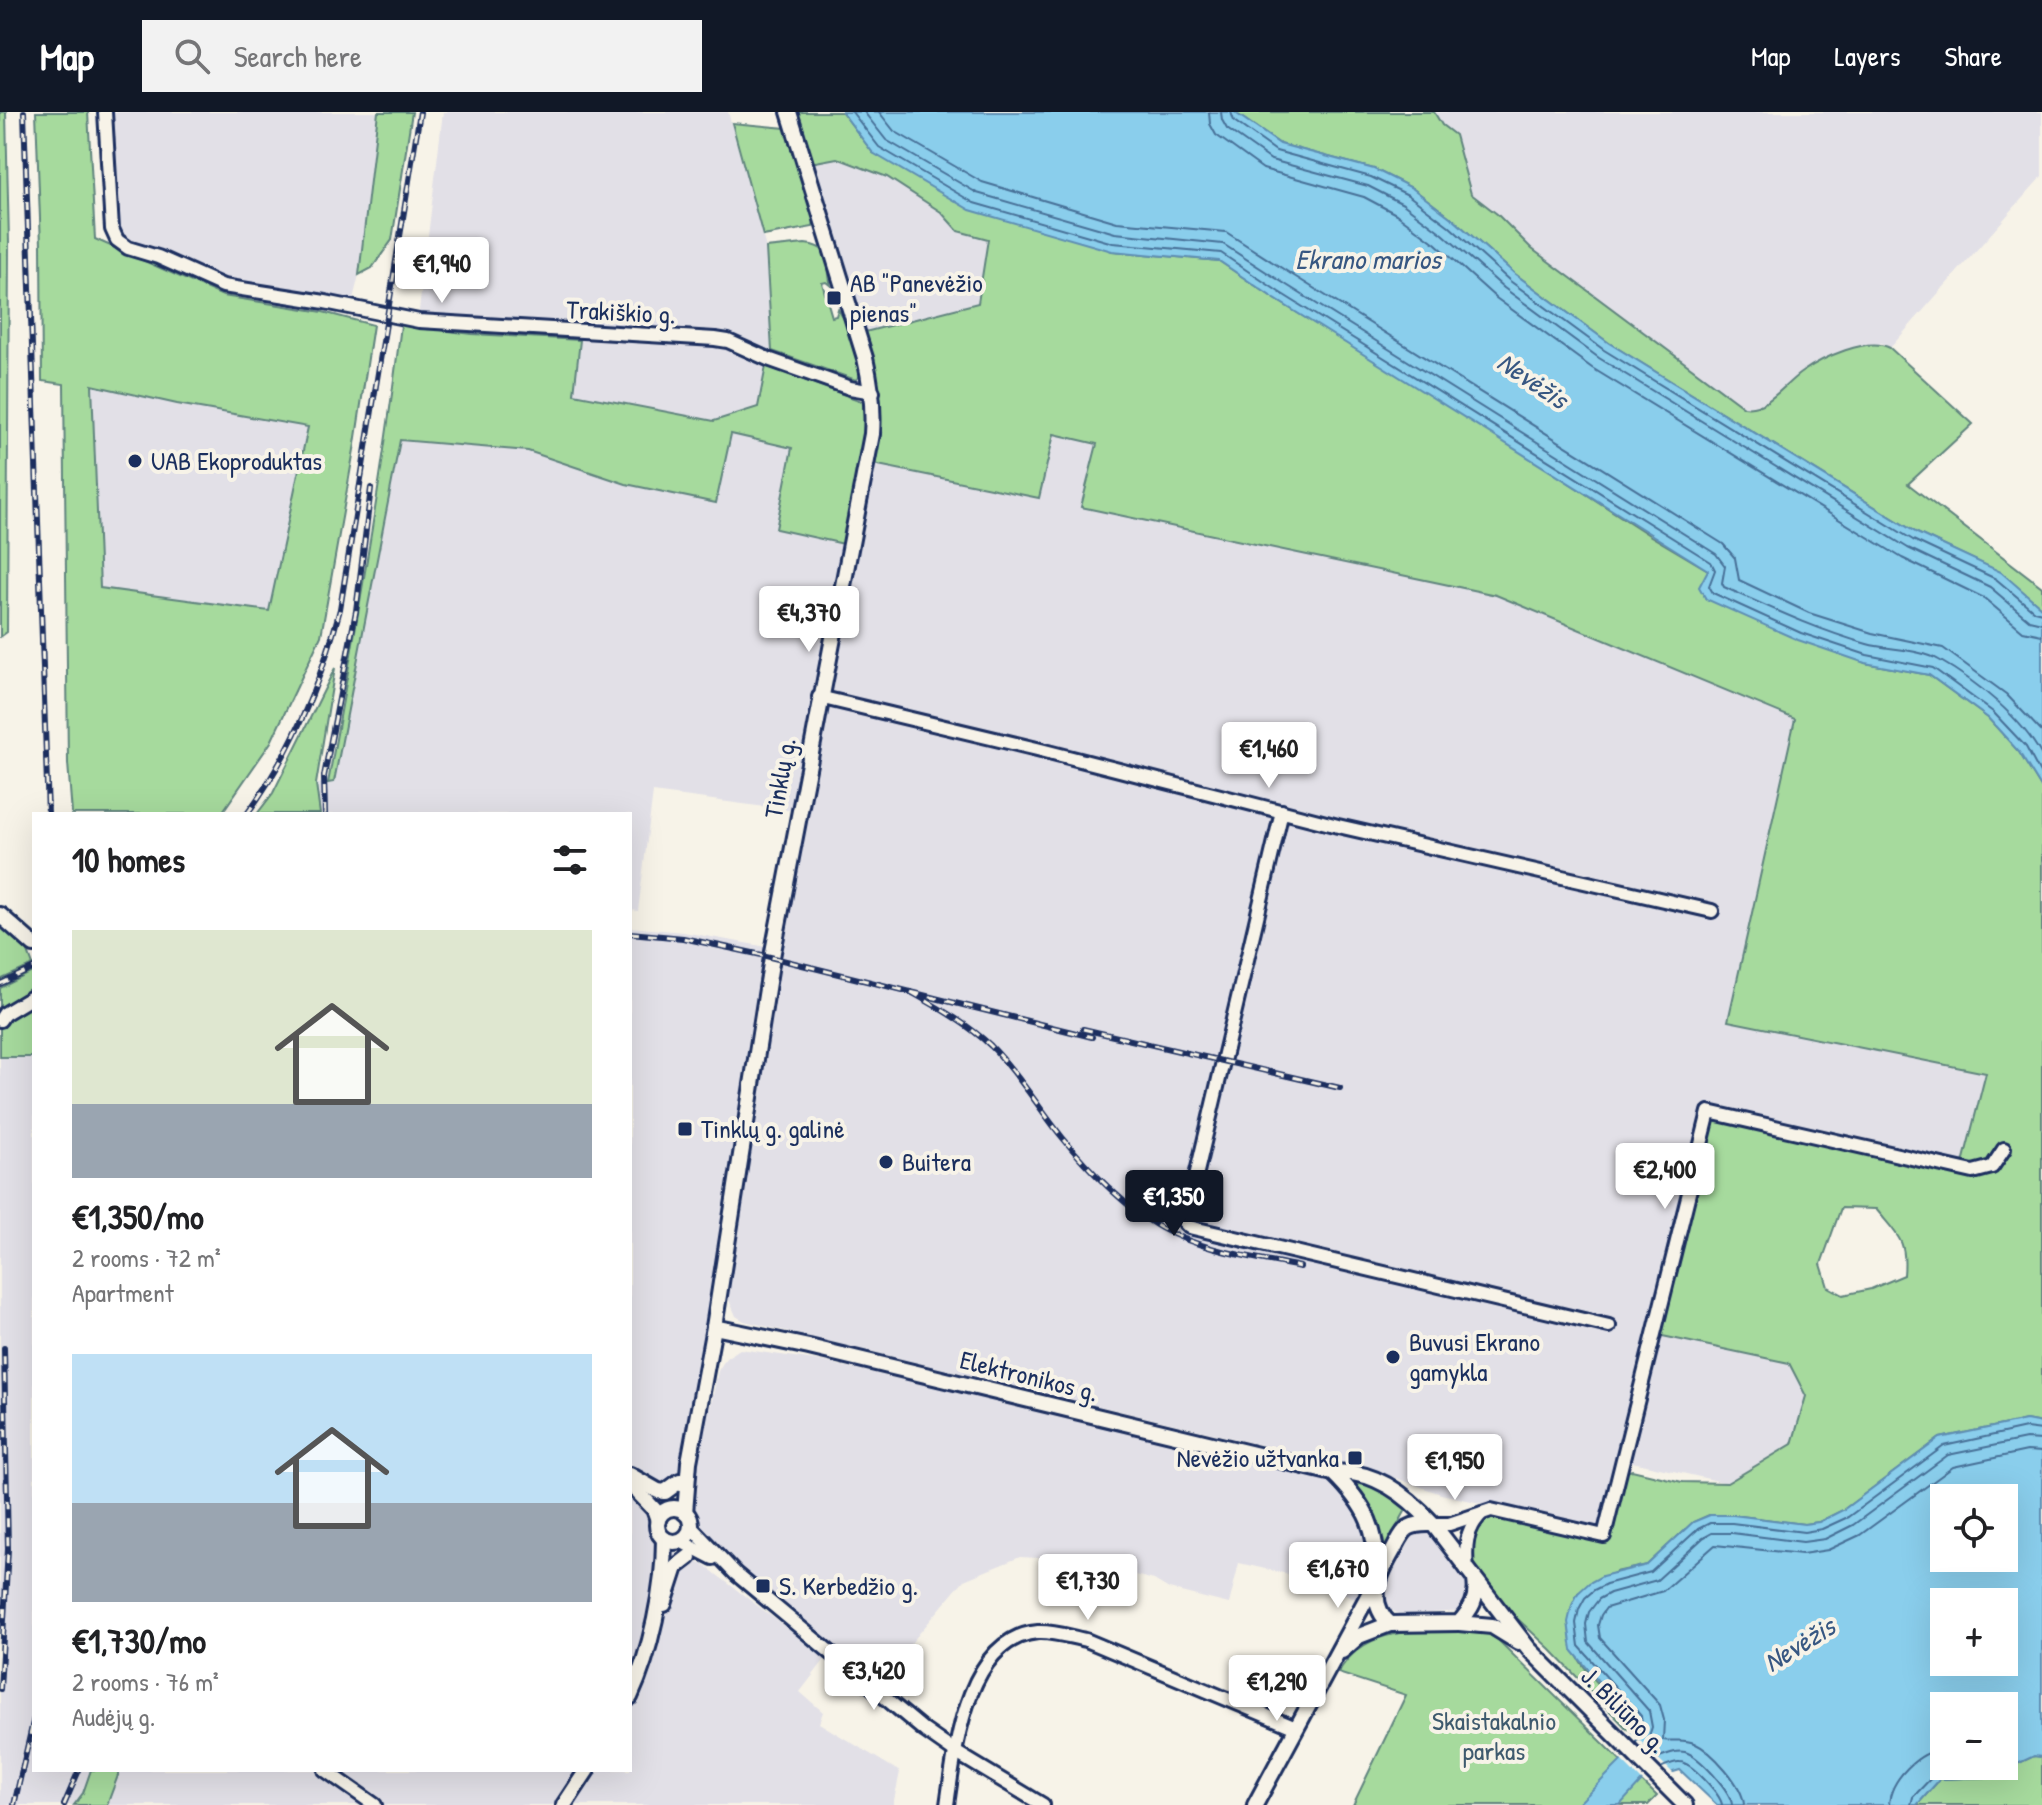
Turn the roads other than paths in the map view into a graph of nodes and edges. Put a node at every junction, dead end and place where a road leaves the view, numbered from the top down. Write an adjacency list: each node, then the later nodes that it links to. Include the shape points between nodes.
1 (105, 112): 3 (street, Trakiškio g., via 117,240 223,286 419,321 728,341)
2 (789, 112): 3 (main road, Tinklų g.)
3 (873, 392): 4 (main road, Tinklų g., via 872,434)
4 (819, 697): 5 (street); 13 (main road, Tinklų g., via 769,972)
5 (1282, 811): 6 (street); 12 (street, via 1185,1223)
6 (1712, 911)
7 (0, 915): 8 (main road)
8 (32, 943)
9 (32, 997): 10 (street)
10 (0, 1020)
11 (2004, 1149): 20 (street, via 1992,1167 1973,1172 1709,1112 1604,1536)
12 (1609, 1326)
13 (714, 1327): 14 (main road, Tinklų g.); 15 (main road, Elektronikos g.)
14 (689, 1462): 18 (main road, Tinklų g.); 21 (main road, Tinklų g.)
15 (1333, 1473): 23 (main road, Elektronikos g., via 1345,1471 1379,1481 1414,1503); 28 (main road, via 1357,1496 1370,1520)
16 (632, 1476): 18 (main road, Tinklų g., via 665,1492)
17 (632, 1477): 21 (main road)
18 (680, 1481): 21 (main road, Tinklų g.)
19 (632, 1486): 22 (main road)
20 (1484, 1511): 23 (street); 27 (street, via 1469,1531 1465,1549)
21 (679, 1514): 22 (main road, via 662,1513); 24 (main road, via 687,1535); 26 (street)
22 (658, 1520): 24 (main road, via 658,1530)
23 (1433, 1524): 27 (main road); 28 (main road, via 1411,1526 1402,1533)
24 (674, 1540): 26 (street, via 694,1546); 31 (main road)
25 (689, 1557): 26 (street); 31 (main road, via 672,1573)
26 (732, 1572): 36 (street)
27 (1471, 1575): 29 (main road, via 1476,1599); 32 (main road, J. Biliūno g.)
28 (1377, 1579): 30 (main road, via 1377,1605); 33 (main road)
29 (1459, 1623): 30 (main road); 32 (main road, J. Biliūno g., via 1492,1626)
30 (1390, 1624): 33 (main road, via 1359,1636)
31 (652, 1630): 34 (main road)
32 (1529, 1649): 44 (main road, J. Biliūno g.)
33 (1333, 1660): 35 (main road)
34 (632, 1692)
35 (1296, 1728): 36 (street, via 1086,1640 1039,1632 1022,1635 993,1654 975,1688); 43 (main road)
36 (955, 1752): 41 (street); 42 (street)
37 (328, 1772): 39 (street)
38 (586, 1772): 40 (main road)
39 (375, 1805)
40 (564, 1805)
41 (947, 1805)
42 (1043, 1805)
43 (1255, 1805)
44 (1685, 1805)

